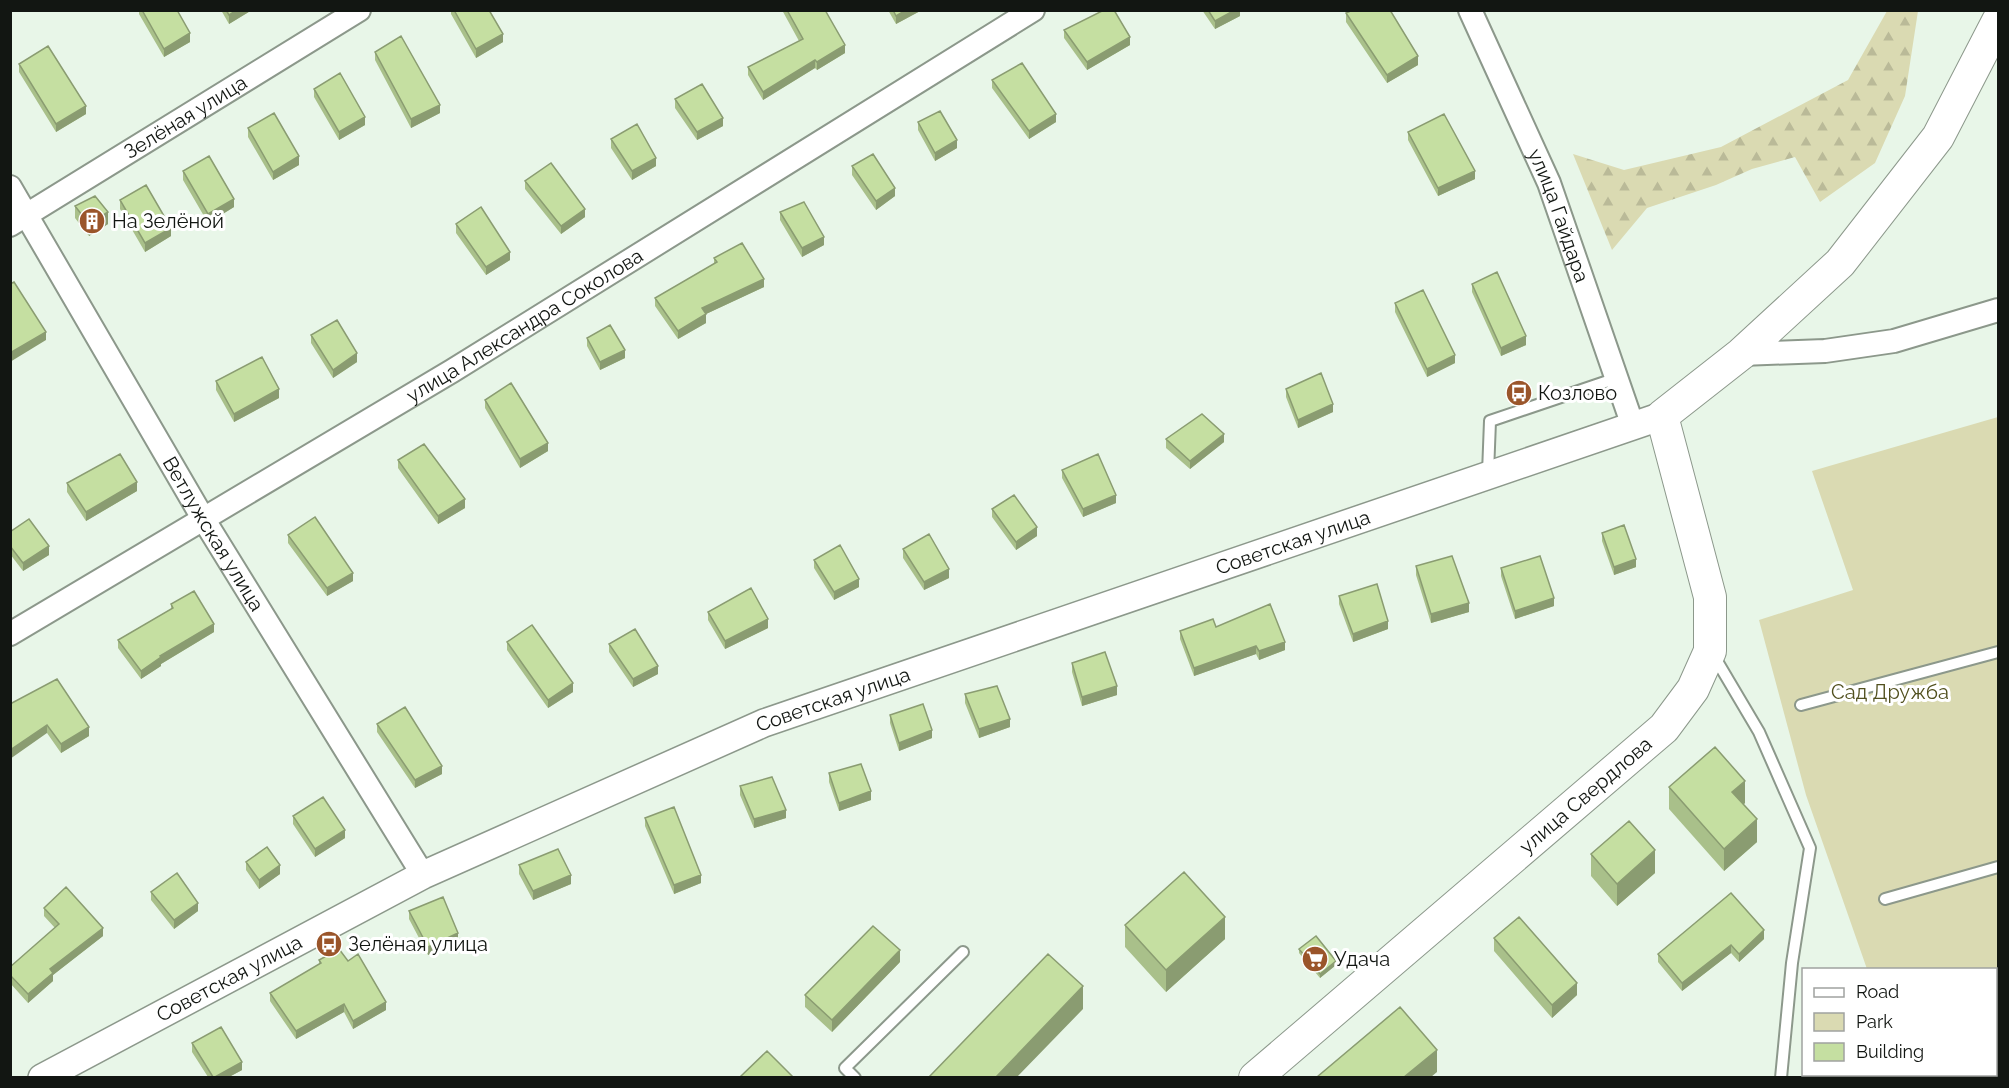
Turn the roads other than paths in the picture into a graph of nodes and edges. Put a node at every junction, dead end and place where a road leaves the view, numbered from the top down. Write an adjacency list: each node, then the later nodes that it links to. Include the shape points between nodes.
1 (359, 10): 6 (street, Зелёная улица)
2 (1033, 10): 12 (street, улица Александра Соколова, via 452,371)
3 (1470, 10): 9 (street, улица Гайдара, via 1549,183)
4 (1998, 21): 8 (main road, via 1938,137 1840,262)
5 (10, 187): 6 (street, Ветлужская улица)
6 (18, 220): 12 (street, Ветлужская улица)
7 (1998, 310): 8 (street, via 1894,341 1825,351)
8 (1741, 354): 10 (main road)
9 (1617, 378): 10 (street, улица Гайдара); 11 (lane, via 1490,421)
10 (1648, 421): 11 (street, Советская улица); 14 (main road, улица Свердлова, via 1710,597)
11 (1488, 476): 18 (street, Советская улица, via 764,723)
12 (204, 520): 13 (street, улица Александра Соколова); 18 (street, Ветлужская улица)
13 (10, 634)
14 (1710, 651): 23 (main road, улица Свердлова, via 1693,689 1664,728); 24 (lane, via 1759,732 1810,848 1792,963)
15 (1998, 652): 16 (lane)
16 (1801, 705)
17 (1998, 867): 19 (lane)
18 (423, 875): 21 (street, Советская улица)
19 (1885, 899)
20 (963, 952): 22 (lane, via 845,1068)
21 (42, 1077)
22 (855, 1077)
23 (1255, 1077)
24 (1781, 1077)

